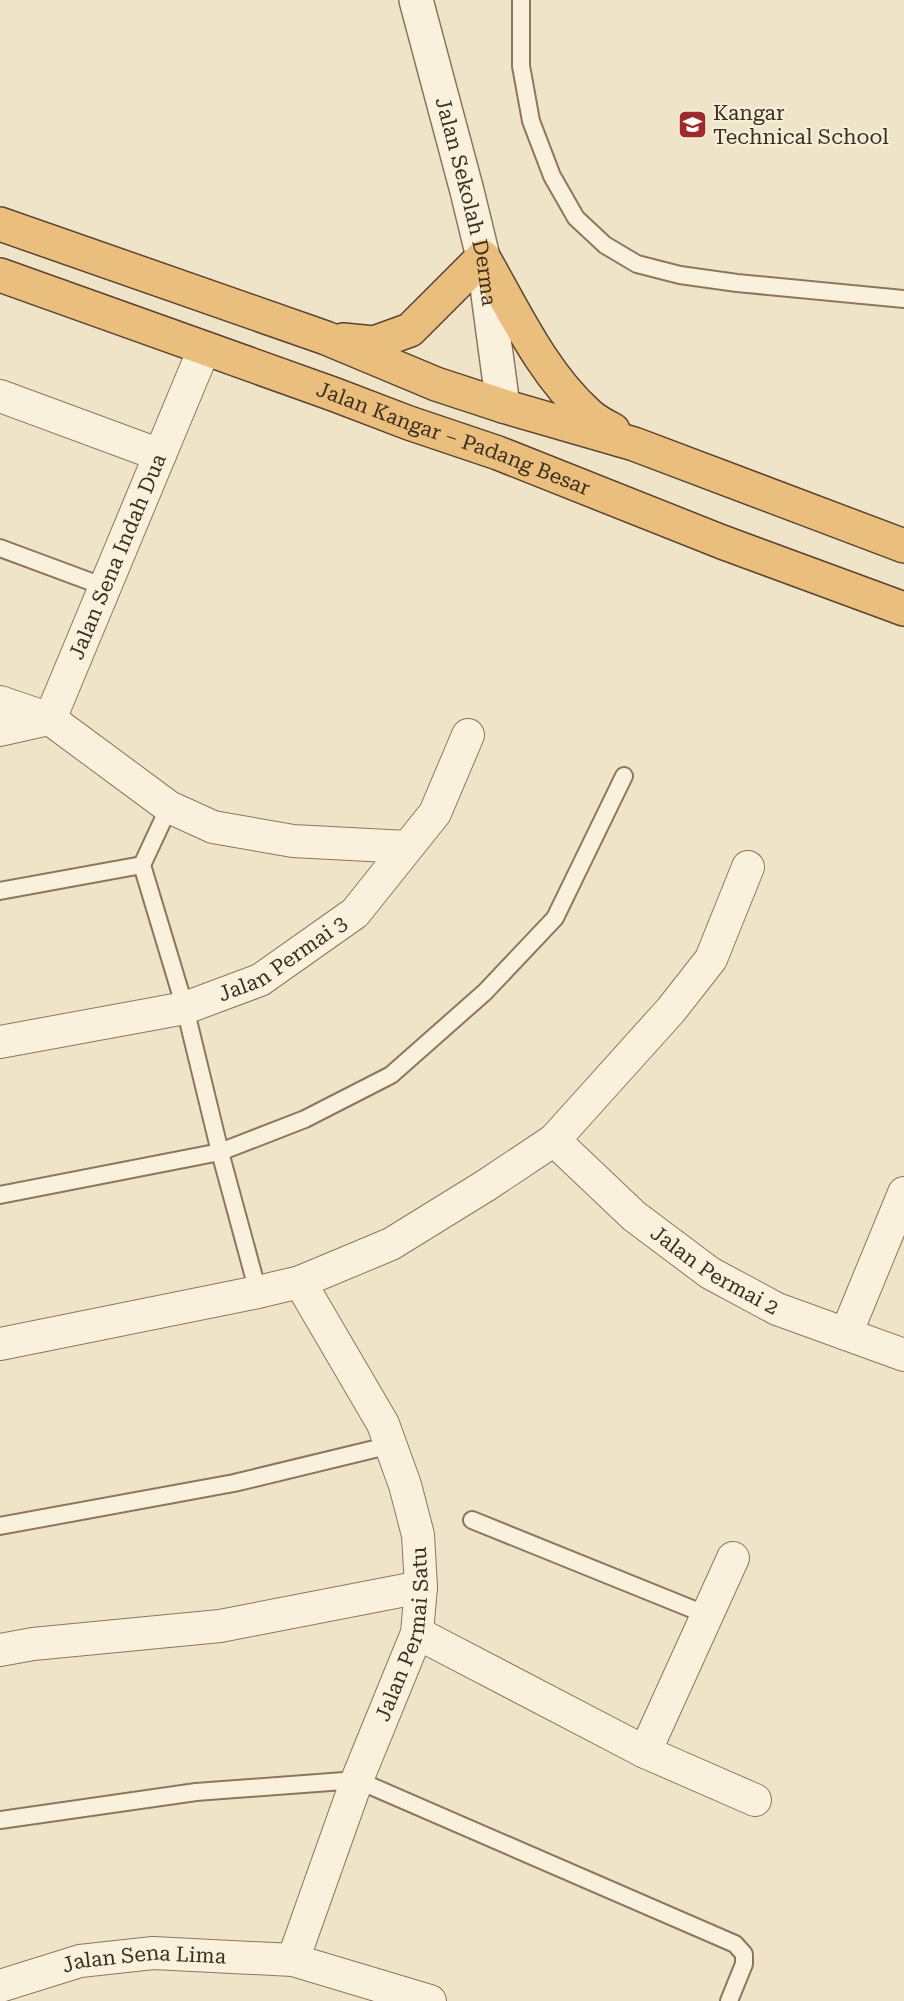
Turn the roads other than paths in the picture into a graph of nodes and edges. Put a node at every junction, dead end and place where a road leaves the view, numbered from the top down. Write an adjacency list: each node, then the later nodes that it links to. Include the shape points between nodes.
1 (416, 0): 4 (street, Jalan Sekolah Derma)
2 (521, 0): 6 (lane, via 521,66 531,121 552,177 576,218 605,245 637,264 680,275)
3 (0, 224): 7 (highway)
4 (483, 257): 7 (highway, via 410,330 374,344); 10 (street, Jalan Sekolah Derma); 12 (highway, via 550,371 591,417)
5 (0, 275): 8 (highway, Jalan Kangar – Padang Besar)
6 (904, 299)
7 (326, 338): 10 (highway, via 436,384)
8 (204, 349): 11 (highway, Jalan Kangar – Padang Besar); 13 (street, Jalan Sena Indah Dua)
9 (0, 396): 13 (street)
10 (502, 406): 11 (highway, via 486,418); 12 (highway); 14 (highway, via 523,438)
11 (409, 423): 14 (highway, Jalan Kangar – Padang Besar)
12 (634, 444): 15 (highway)
13 (160, 455): 17 (street, Jalan Sena Indah Dua)
14 (564, 479): 18 (highway, Jalan Kangar – Padang Besar)
15 (904, 546)
16 (0, 548): 17 (lane)
17 (105, 587): 20 (street, Jalan Sena Indah Dua)
18 (904, 609)
19 (0, 702): 20 (street)
20 (50, 719): 21 (street); 24 (street)
21 (0, 730)
22 (468, 735): 25 (street, Jalan Permai 3, via 435,813)
23 (624, 776): 32 (lane, via 555,918 485,992 391,1075 305,1119)
24 (169, 807): 25 (street, via 213,827 294,841); 26 (lane)
25 (407, 847): 29 (street, Jalan Permai 3, via 355,913 260,980)
26 (142, 865): 28 (lane); 29 (lane)
27 (748, 867): 31 (street, via 711,959 671,1010)
28 (0, 891)
29 (185, 1008): 30 (street, Jalan Permai 3); 32 (lane)
30 (0, 1042)
31 (554, 1140): 35 (street, via 391,1244); 37 (street, Jalan Permai 2, via 634,1216 710,1274 777,1309)
32 (220, 1152): 34 (lane); 36 (lane)
33 (904, 1193): 37 (street)
34 (0, 1195)
35 (300, 1282): 36 (street); 40 (street, Jalan Permai Satu, via 384,1424)
36 (258, 1292): 38 (street)
37 (846, 1334): 39 (street, Jalan Permai 2)
38 (0, 1344)
39 (904, 1355)
40 (391, 1445): 42 (lane, via 234,1483); 44 (street, Jalan Permai Satu, via 418,1535)
41 (471, 1520): 45 (lane)
42 (0, 1526)
43 (733, 1558): 45 (street)
44 (421, 1587): 46 (street, Jalan Permai Satu); 47 (street, via 220,1626)
45 (707, 1615): 48 (street)
46 (417, 1633): 48 (street); 49 (street, Jalan Permai Satu)
47 (0, 1650)
48 (645, 1752): 50 (street)
49 (357, 1780): 51 (lane, via 196,1792); 52 (street, Jalan Permai Satu); 55 (lane, via 735,1944 744,1954 744,1964)
50 (755, 1800)
51 (0, 1820)
52 (293, 1960): 53 (street, Jalan Sena Lima, via 153,1953 80,1961); 54 (street, Jalan Sena Lima)
53 (0, 1986)
54 (428, 2001)
55 (729, 2001)

